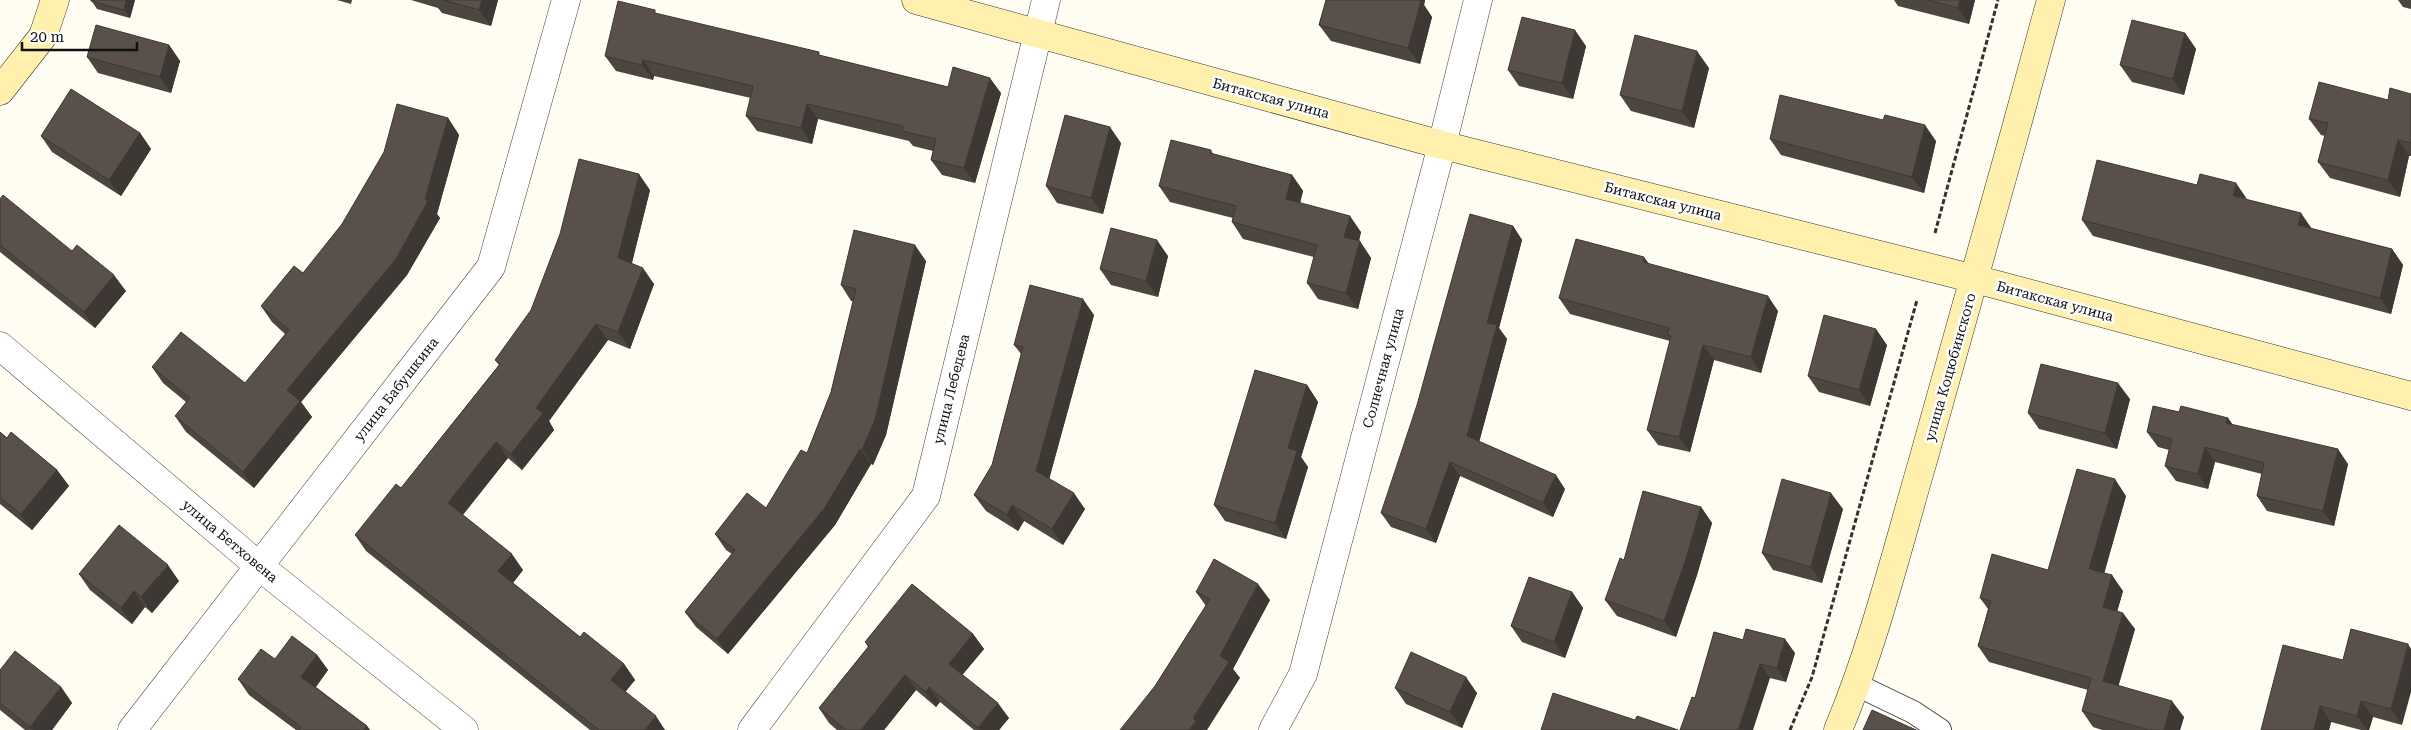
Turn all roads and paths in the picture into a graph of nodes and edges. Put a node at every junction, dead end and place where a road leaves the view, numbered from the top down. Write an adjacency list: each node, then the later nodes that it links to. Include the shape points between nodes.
1 (55, 0): 9 (street, via 43,36)
2 (566, 0): 15 (street, улица Бабушкина, via 491,267)
3 (916, 0): 8 (street, Битакская улица)
4 (1046, 0): 8 (street, улица Лебедева)
5 (1478, 0): 10 (street, Солнечная улица)
6 (1998, 0): 11 (path)
7 (2051, 0): 12 (street, улица Коцюбинского)
8 (1038, 34): 10 (street, Битакская улица); 19 (street, улица Лебедева, via 926,496)
9 (0, 91)
10 (1442, 145): 11 (street, Битакская улица); 20 (street, Солнечная улица, via 1302,674)
11 (1926, 267): 12 (street, Битакская улица); 21 (path, via 1812,676)
12 (1975, 279): 14 (street, Битакская улица); 16 (street, улица Коцюбинского)
13 (0, 346): 15 (street, улица Бетховена)
14 (2411, 396)
15 (259, 566): 17 (street, улица Бабушкина); 18 (street, улица Бетховена)
16 (1857, 685): 22 (street, улица Коцюбинского); 23 (lane, via 1913,712)
17 (132, 730)
18 (464, 730)
19 (752, 730)
20 (1272, 730)
21 (1790, 730)
22 (1838, 730)
23 (1940, 730)

